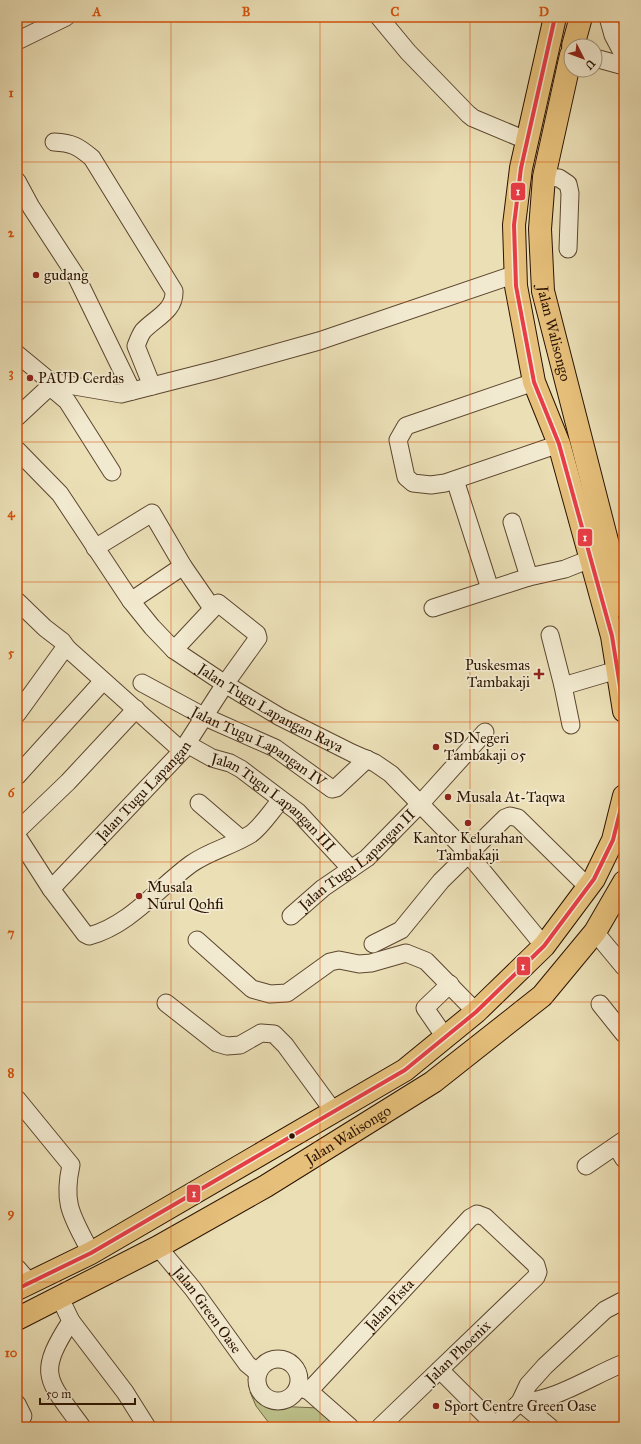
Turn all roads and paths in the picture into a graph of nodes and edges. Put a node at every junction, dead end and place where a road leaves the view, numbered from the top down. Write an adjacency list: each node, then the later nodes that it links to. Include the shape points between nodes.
1 (66, 17): 7 (street)
2 (379, 17): 12 (street, via 408,52 468,114)
3 (555, 17): 12 (highway, Jalan Walisongo)
4 (581, 17): 6 (highway)
5 (608, 17): 8 (street, via 613,35)
6 (575, 38)
7 (17, 41)
8 (624, 56)
9 (603, 60): 10 (street)
10 (624, 66)
11 (566, 78): 14 (highway, Jalan Walisongo)
12 (528, 141): 17 (highway, Jalan Walisongo, via 521,168 514,225)
13 (54, 142): 20 (street, via 70,143 81,148 92,158 174,291 174,299 170,306 142,332 136,346)
14 (544, 177): 16 (street, via 559,178 568,184); 30 (highway, Jalan Walisongo, via 540,230 543,291)
15 (17, 181): 21 (street, via 31,208 76,276)
16 (568, 249)
17 (516, 274): 19 (highway, Jalan Walisongo); 20 (street, via 319,341)
18 (17, 354): 21 (street, via 51,382 121,394)
19 (534, 382): 23 (highway, Jalan Walisongo); 26 (street, via 412,423 404,428 398,440 406,477 419,485 445,484)
20 (152, 386): 21 (street)
21 (132, 391)
22 (17, 417): 25 (street, via 46,389 54,390 67,401)
23 (559, 444): 26 (street); 29 (highway, Jalan Walisongo)
24 (17, 450): 28 (street, Jalan Tugu Lapangan Raya, via 60,494)
25 (112, 472)
26 (455, 480): 33 (street)
27 (512, 522): 32 (street)
28 (95, 548): 31 (street, via 152,513); 35 (street, Jalan Tugu Lapangan Raya)
29 (590, 559): 32 (street, via 565,569); 42 (highway, Jalan Walisongo, via 612,636)
30 (618, 560): 36 (highway, Jalan Walisongo)
31 (183, 566): 35 (street); 37 (street)
32 (529, 577): 33 (street)
33 (490, 589): 38 (street)
34 (17, 601): 40 (street, Jalan Tugu Lapangan III)
35 (131, 601): 41 (street, Jalan Tugu Lapangan Raya)
36 (624, 607)
37 (212, 608): 41 (street); 45 (street, Jalan Tugu Lapangan, via 219,603 257,634 258,638)
38 (433, 608)
39 (550, 634): 46 (street)
40 (69, 649): 43 (street, Jalan Tugu Lapangan III); 49 (street, via 64,649)
41 (174, 650): 45 (street, Jalan Tugu Lapangan Raya)
42 (617, 670): 46 (street); 48 (highway, Jalan Walisongo)
43 (103, 682): 47 (street, Jalan Tugu Lapangan III); 55 (street)
44 (142, 683): 50 (street, Jalan Tugu Lapangan IV)
45 (225, 684): 50 (street, Jalan Tugu Lapangan); 54 (street, Jalan Tugu Lapangan Raya, via 280,717)
46 (563, 686): 51 (street)
47 (136, 709): 53 (street, Jalan Tugu Lapangan III); 60 (street, via 68,782)
48 (624, 711)
49 (17, 714)
50 (205, 718): 53 (street, Jalan Tugu Lapangan); 54 (street, Jalan Tugu Lapangan IV, via 275,748 332,789)
51 (571, 725)
52 (485, 732): 59 (street, Jalan Tugu Lapangan II)
53 (184, 747): 57 (street, Jalan Tugu Lapangan III, via 234,765); 67 (street, Jalan Tugu Lapangan)
54 (367, 759): 59 (street, Jalan Tugu Lapangan Raya, via 391,774)
55 (17, 776)
56 (624, 796): 66 (highway, Jalan Walisongo, via 613,840)
57 (281, 800): 62 (street, via 252,833); 64 (street, Jalan Tugu Lapangan III, via 298,812)
58 (200, 803): 62 (street)
59 (421, 803): 63 (street, Jalan Tugu Lapangan Raya); 64 (street, Jalan Tugu Lapangan II, via 367,858)
60 (17, 831)
61 (17, 836): 67 (street)
62 (241, 839): 67 (street, via 200,858 136,910 89,936)
63 (469, 854): 66 (street, via 505,818 514,816); 71 (street, via 441,881 402,930); 72 (street, Jalan Tugu Lapangan Raya)
64 (351, 869): 68 (street, Jalan Tugu Lapangan II, via 322,888)
65 (624, 882): 69 (highway, Jalan Walisongo)
66 (588, 887): 72 (highway, Jalan Walisongo)
67 (51, 889)
68 (291, 916)
69 (595, 932): 73 (street); 84 (highway, Jalan Walisongo, via 542,996 433,1082)
70 (197, 940): 74 (street, via 252,989 270,994 287,993 330,962 339,960 359,964 371,963 406,953 426,961)
71 (373, 944)
72 (544, 946): 74 (highway, Jalan Walisongo)
73 (624, 967)
74 (464, 999): 77 (highway, Jalan Walisongo); 77 (street, via 426,1005 425,1011)
75 (166, 1003): 80 (street, via 217,1043 240,1045 261,1033 274,1034 285,1045)
76 (600, 1004): 78 (street)
77 (438, 1027): 80 (highway, Jalan Walisongo, via 405,1070)
78 (624, 1034)
79 (17, 1099): 87 (street, via 71,1164 67,1189 68,1203)
80 (334, 1112): 82 (highway, Jalan Walisongo)
81 (621, 1149): 83 (street)
82 (251, 1161): 84 (highway); 87 (highway, Jalan Walisongo)
83 (586, 1166)
84 (266, 1186): 86 (highway, Jalan Walisongo)
85 (470, 1218): 94 (street, Jalan Phoenix, via 477,1214 485,1217 536,1265 538,1272 536,1277); 96 (street, Jalan Pista)
86 (158, 1247): 89 (highway, Jalan Walisongo); 95 (street, Jalan Green Oase, via 193,1289 247,1364)
87 (91, 1253): 88 (highway, Jalan Walisongo)
88 (21, 1280)
89 (60, 1298): 91 (highway, Jalan Walisongo); 92 (street)
90 (624, 1300): 97 (street, via 605,1310 545,1366 528,1385)
91 (17, 1319)
92 (71, 1321): 99 (street, via 55,1345 49,1365 51,1382 56,1392); 100 (street, via 125,1392)
93 (624, 1362): 97 (street, via 557,1394 530,1402)
94 (442, 1368): 98 (street); 102 (street, Jalan Phoenix)
95 (258, 1373): 96 (street, via 262,1365 269,1360 286,1360 298,1371); 96 (street, via 258,1389 270,1400 287,1400)
96 (304, 1389): 101 (street)
97 (520, 1402): 98 (street); 103 (street)
98 (497, 1424)
99 (82, 1427)
100 (147, 1427)
101 (350, 1427)
102 (380, 1427)
103 (550, 1427)

